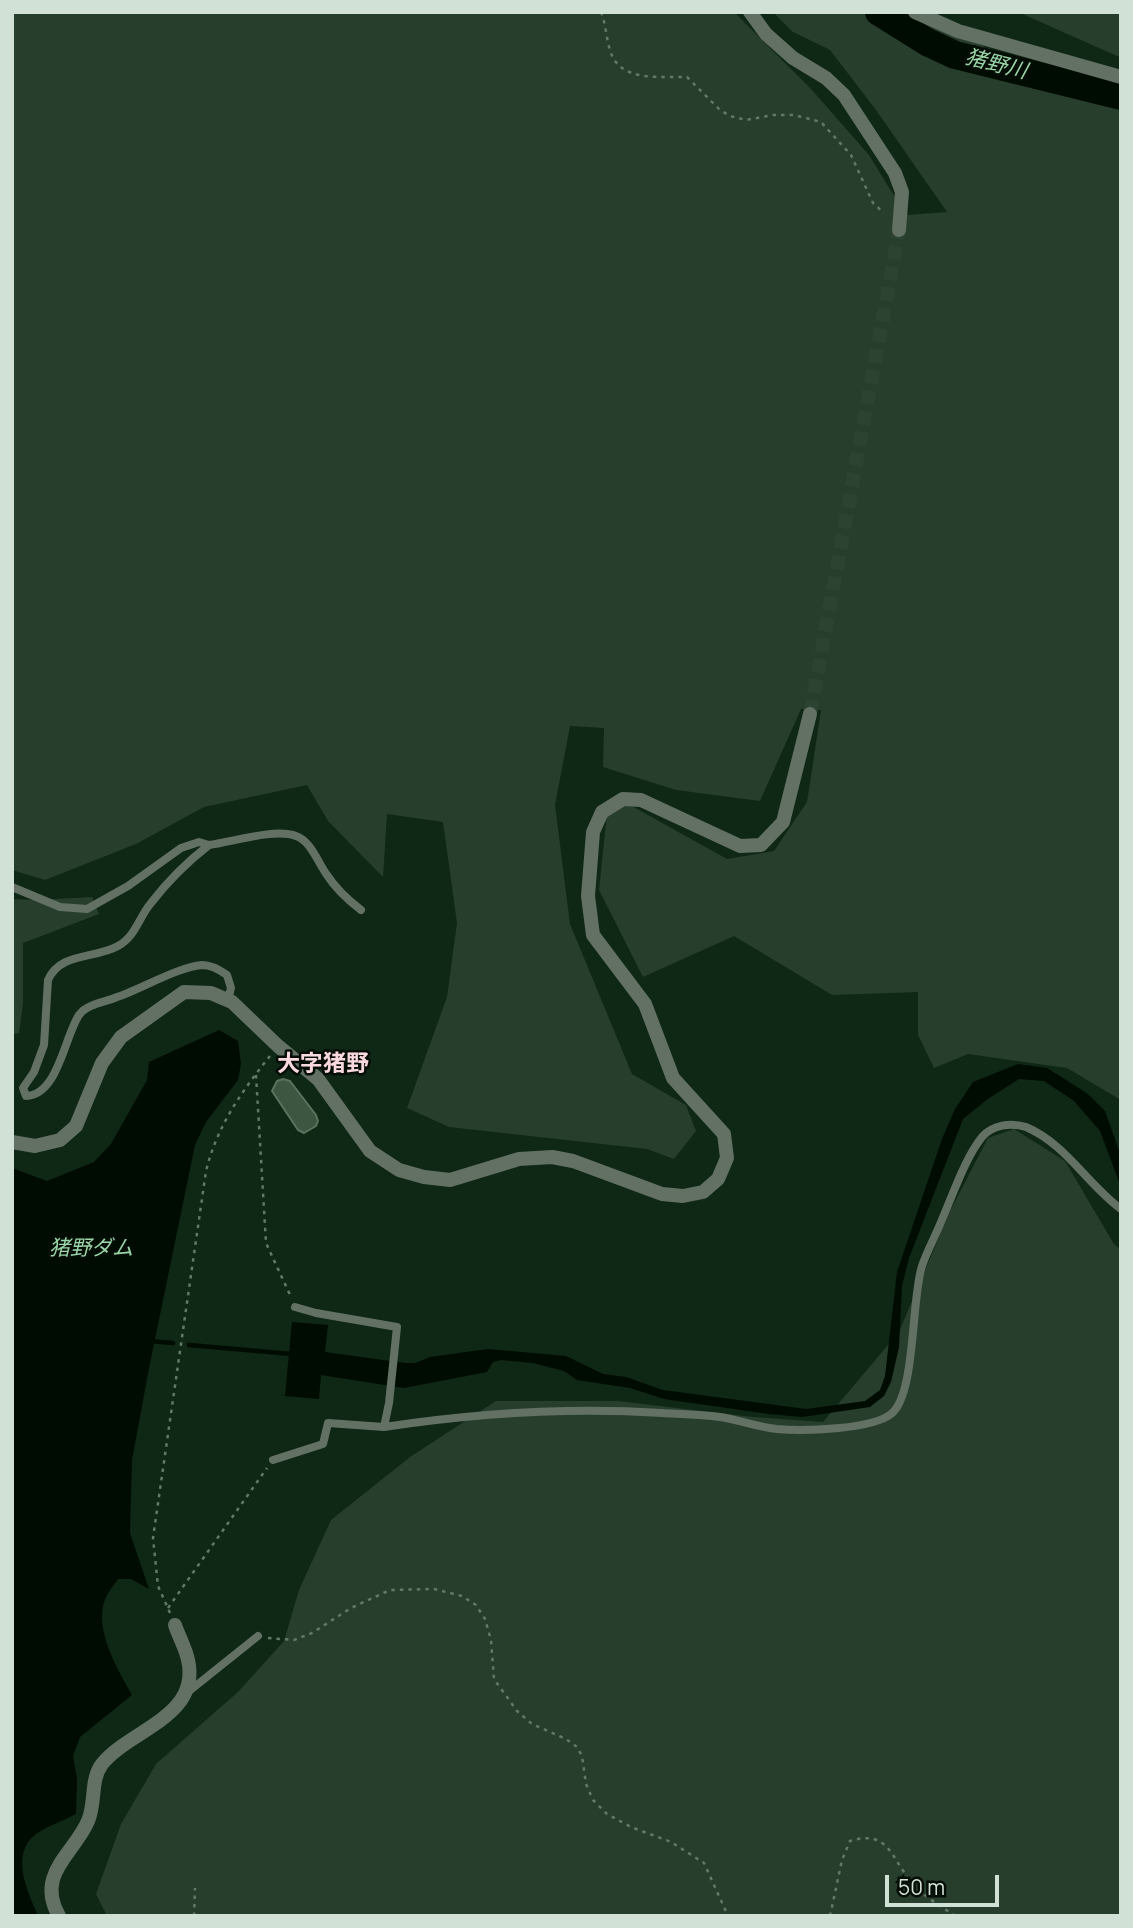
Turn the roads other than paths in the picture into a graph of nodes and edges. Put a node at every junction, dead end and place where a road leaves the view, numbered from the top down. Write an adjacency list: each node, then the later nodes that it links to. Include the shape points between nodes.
1 (750, 12): 4 (street, via 784,50 844,95 895,173 902,192)
2 (915, 12): 3 (street, via 958,31)
3 (1121, 77)
4 (900, 223)
5 (810, 714): 9 (street, via 783,822 761,845 740,846 640,800 623,799 602,812 593,832 588,896 593,934 645,1004 673,1078 724,1135 727,1158 718,1179 703,1192 662,1194 552,1157 519,1159 450,1180 399,1170 370,1151 318,1079)
6 (209, 845): 7 (lane, via 199,842 181,848 87,909 60,907); 8 (lane, via 278,833 298,836 344,896); 9 (lane, via 187,862 148,906 142,921 120,946 62,961 52,970 44,1045 23,1088 26,1096 44,1090 77,1018 93,1005 203,965 227,975)
7 (12, 887)
8 (361, 910)
9 (228, 1000): 10 (street, via 211,993 184,992 121,1037 103,1063 76,1126 60,1140 35,1146)
10 (12, 1142)
11 (1121, 1209): 13 (lane, via 1046,1137 1022,1126 1000,1125 983,1136 922,1266 901,1397 892,1413 873,1422 828,1429 776,1429 706,1416 526,1410)
12 (295, 1307): 13 (lane, via 397,1327)
13 (384, 1427): 14 (lane, via 328,1423 323,1444)
14 (273, 1460)
15 (174, 1625): 17 (street, via 188,1660)
16 (258, 1636): 17 (lane)
17 (186, 1694): 18 (street, via 174,1710 101,1765 88,1822 54,1876 51,1894)
18 (59, 1916)

